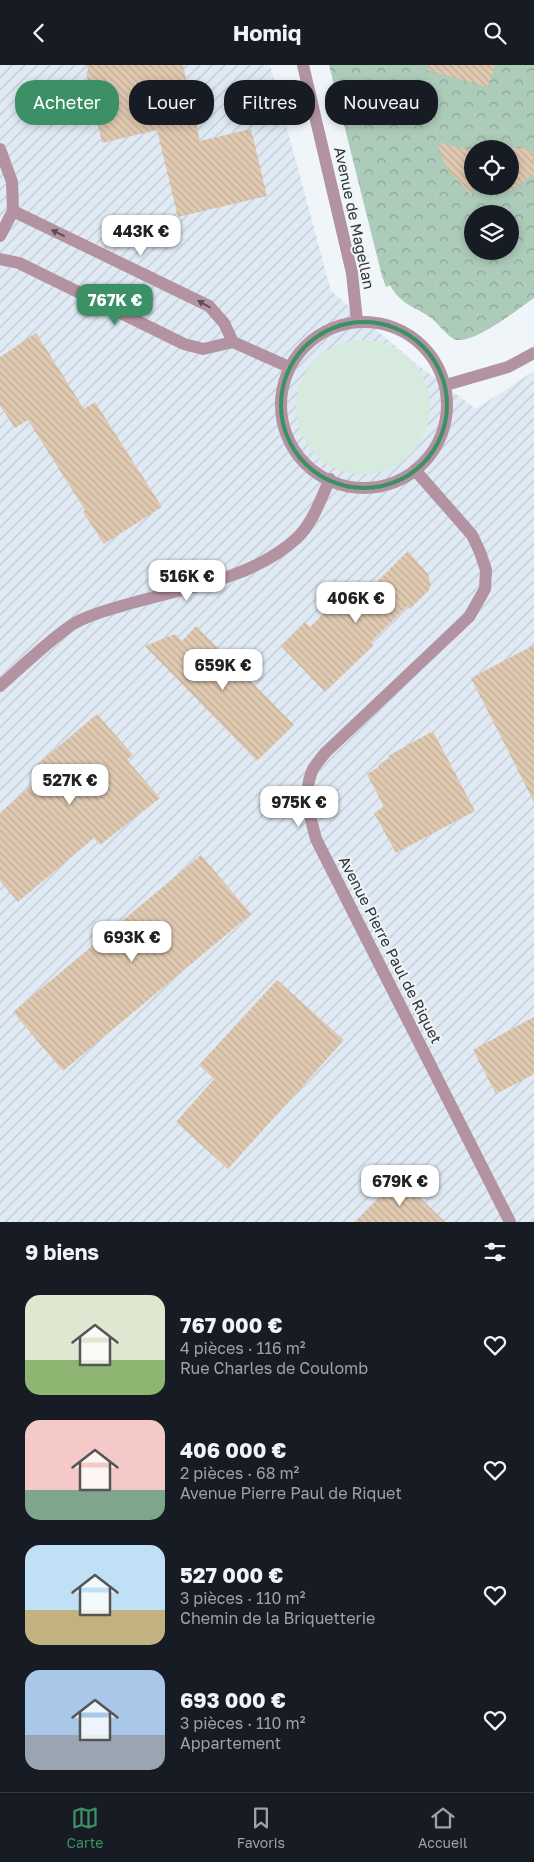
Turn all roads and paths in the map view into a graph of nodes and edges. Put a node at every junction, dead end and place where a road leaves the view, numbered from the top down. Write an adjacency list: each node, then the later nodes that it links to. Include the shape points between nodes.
1 (303, 65): 6 (street, Avenue de Magellan, via 352,273)
2 (0, 149): 3 (street, via 12,182)
3 (13, 211): 4 (street); 7 (street, one-way to 3, via 224,323 209,306)
4 (0, 236)
5 (0, 259): 7 (street, via 19,263 184,344 202,349)
6 (357, 321): 9 (street, via 317,335); 10 (street, via 396,327 428,350)
7 (233, 341): 9 (street)
8 (534, 353): 10 (street, via 508,367)
9 (289, 367): 12 (street, via 280,405 289,443 315,473)
10 (446, 385): 11 (street, via 447,421 436,448)
11 (415, 470): 12 (street, via 399,481 356,488); 14 (street, Avenue Pierre Paul de Riquet, via 472,535 486,570 485,589 468,617 325,753 313,769 308,808 316,839)
12 (330, 479): 13 (street, via 298,537 276,553 227,577 126,604 74,623)
13 (0, 686)
14 (510, 1222)

